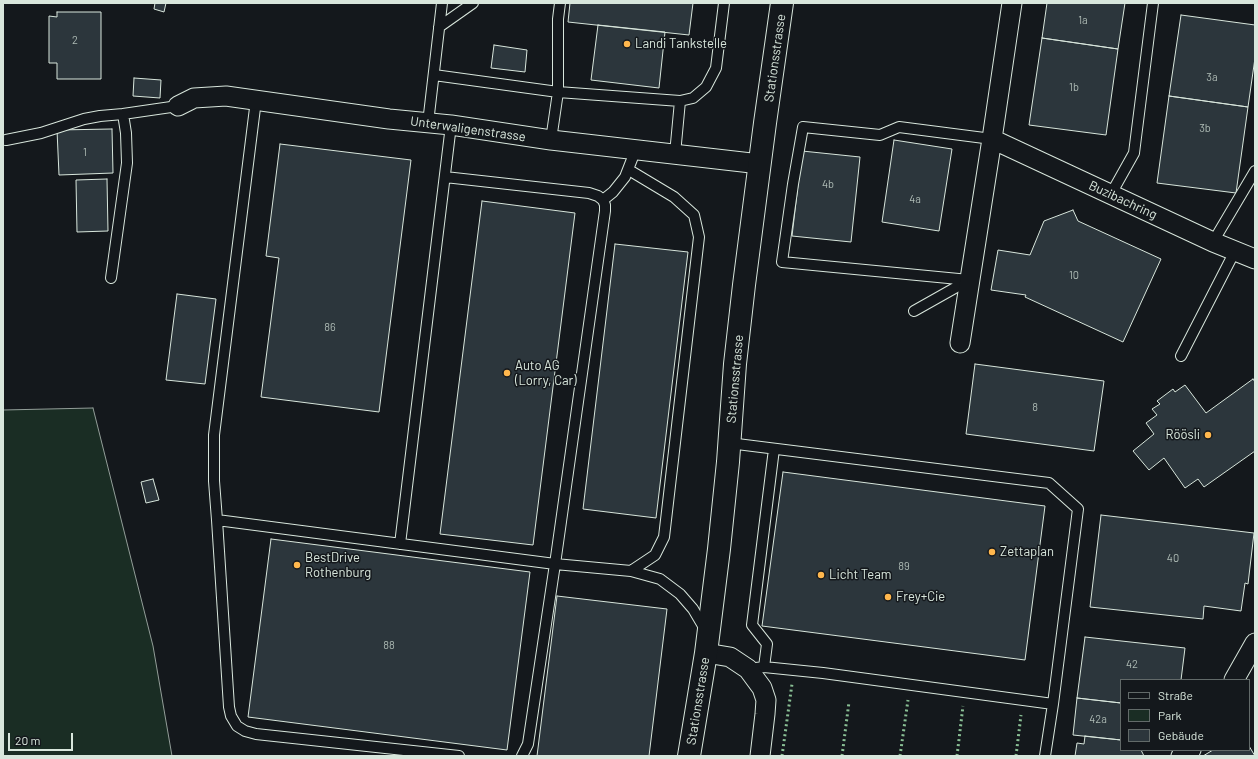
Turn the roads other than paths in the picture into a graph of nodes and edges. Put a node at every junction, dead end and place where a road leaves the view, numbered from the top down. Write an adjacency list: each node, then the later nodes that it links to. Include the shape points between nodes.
1 (442, 3): 8 (lane)
2 (473, 3): 8 (lane)
3 (560, 3): 10 (lane)
4 (724, 3): 12 (lane, via 716,68 706,87 693,98)
5 (782, 3): 22 (main road, Stationsstrasse)
6 (1012, 3): 19 (street)
7 (1153, 3): 26 (lane, via 1134,153)
8 (439, 27): 9 (lane)
9 (434, 75): 10 (lane); 15 (lane)
10 (558, 92): 12 (lane); 18 (lane)
11 (256, 100): 13 (street, Unterwaligenstrasse, via 226,96 194,98); 15 (street, Unterwaligenstrasse); 38 (lane, via 214,435)
12 (680, 101): 21 (lane)
13 (178, 106): 14 (lane)
14 (123, 114): 17 (lane, via 84,119 41,134); 31 (lane, via 127,163)
15 (428, 123): 16 (street, Unterwaligenstrasse)
16 (452, 125): 18 (street, Unterwaligenstrasse); 25 (lane)
17 (6, 140)
18 (551, 140): 20 (street, Unterwaligenstrasse)
19 (992, 140): 26 (street, Buzibachring); 32 (street); 32 (lane, via 899,127 880,135 803,127 789,208 782,262)
20 (636, 149): 21 (street, Unterwaligenstrasse); 23 (lane)
21 (675, 154): 22 (street, Unterwaligenstrasse)
22 (760, 164): 36 (main road, Stationsstrasse, via 735,364)
23 (628, 170): 27 (lane, via 620,185); 41 (lane, via 674,197 694,215 699,237 664,537 655,555)
24 (1255, 171): 28 (lane)
25 (445, 177): 27 (lane, via 589,194); 39 (lane)
26 (1111, 194): 28 (street, Buzibachring)
27 (603, 200): 40 (lane, via 605,211)
28 (1213, 242): 29 (street, Buzibachring)
29 (1235, 251): 30 (street, Buzibachring); 35 (lane)
30 (1255, 259)
31 (111, 278)
32 (970, 280): 33 (lane); 34 (street)
33 (914, 311)
34 (960, 343)
35 (1181, 356)
36 (729, 444): 37 (lane); 43 (main road, Stationsstrasse)
37 (774, 449): 44 (lane, via 752,625 767,644); 46 (lane, via 1049,483 1078,509)
38 (217, 520): 39 (lane); 47 (lane, via 229,707 237,726 256,734)
39 (400, 544): 40 (lane)
40 (555, 564): 41 (lane); 48 (lane, via 528,744)
41 (631, 571): 43 (lane, via 660,579 680,594 693,609)
42 (1255, 643): 45 (street)
43 (707, 644): 44 (street); 49 (main road, Stationsstrasse)
44 (756, 668): 46 (lane, via 823,673); 50 (street, via 766,700)
45 (1235, 679)
46 (1052, 704): 51 (lane)
47 (459, 756)
48 (522, 756)
49 (689, 756)
50 (760, 756)
51 (1045, 756)

